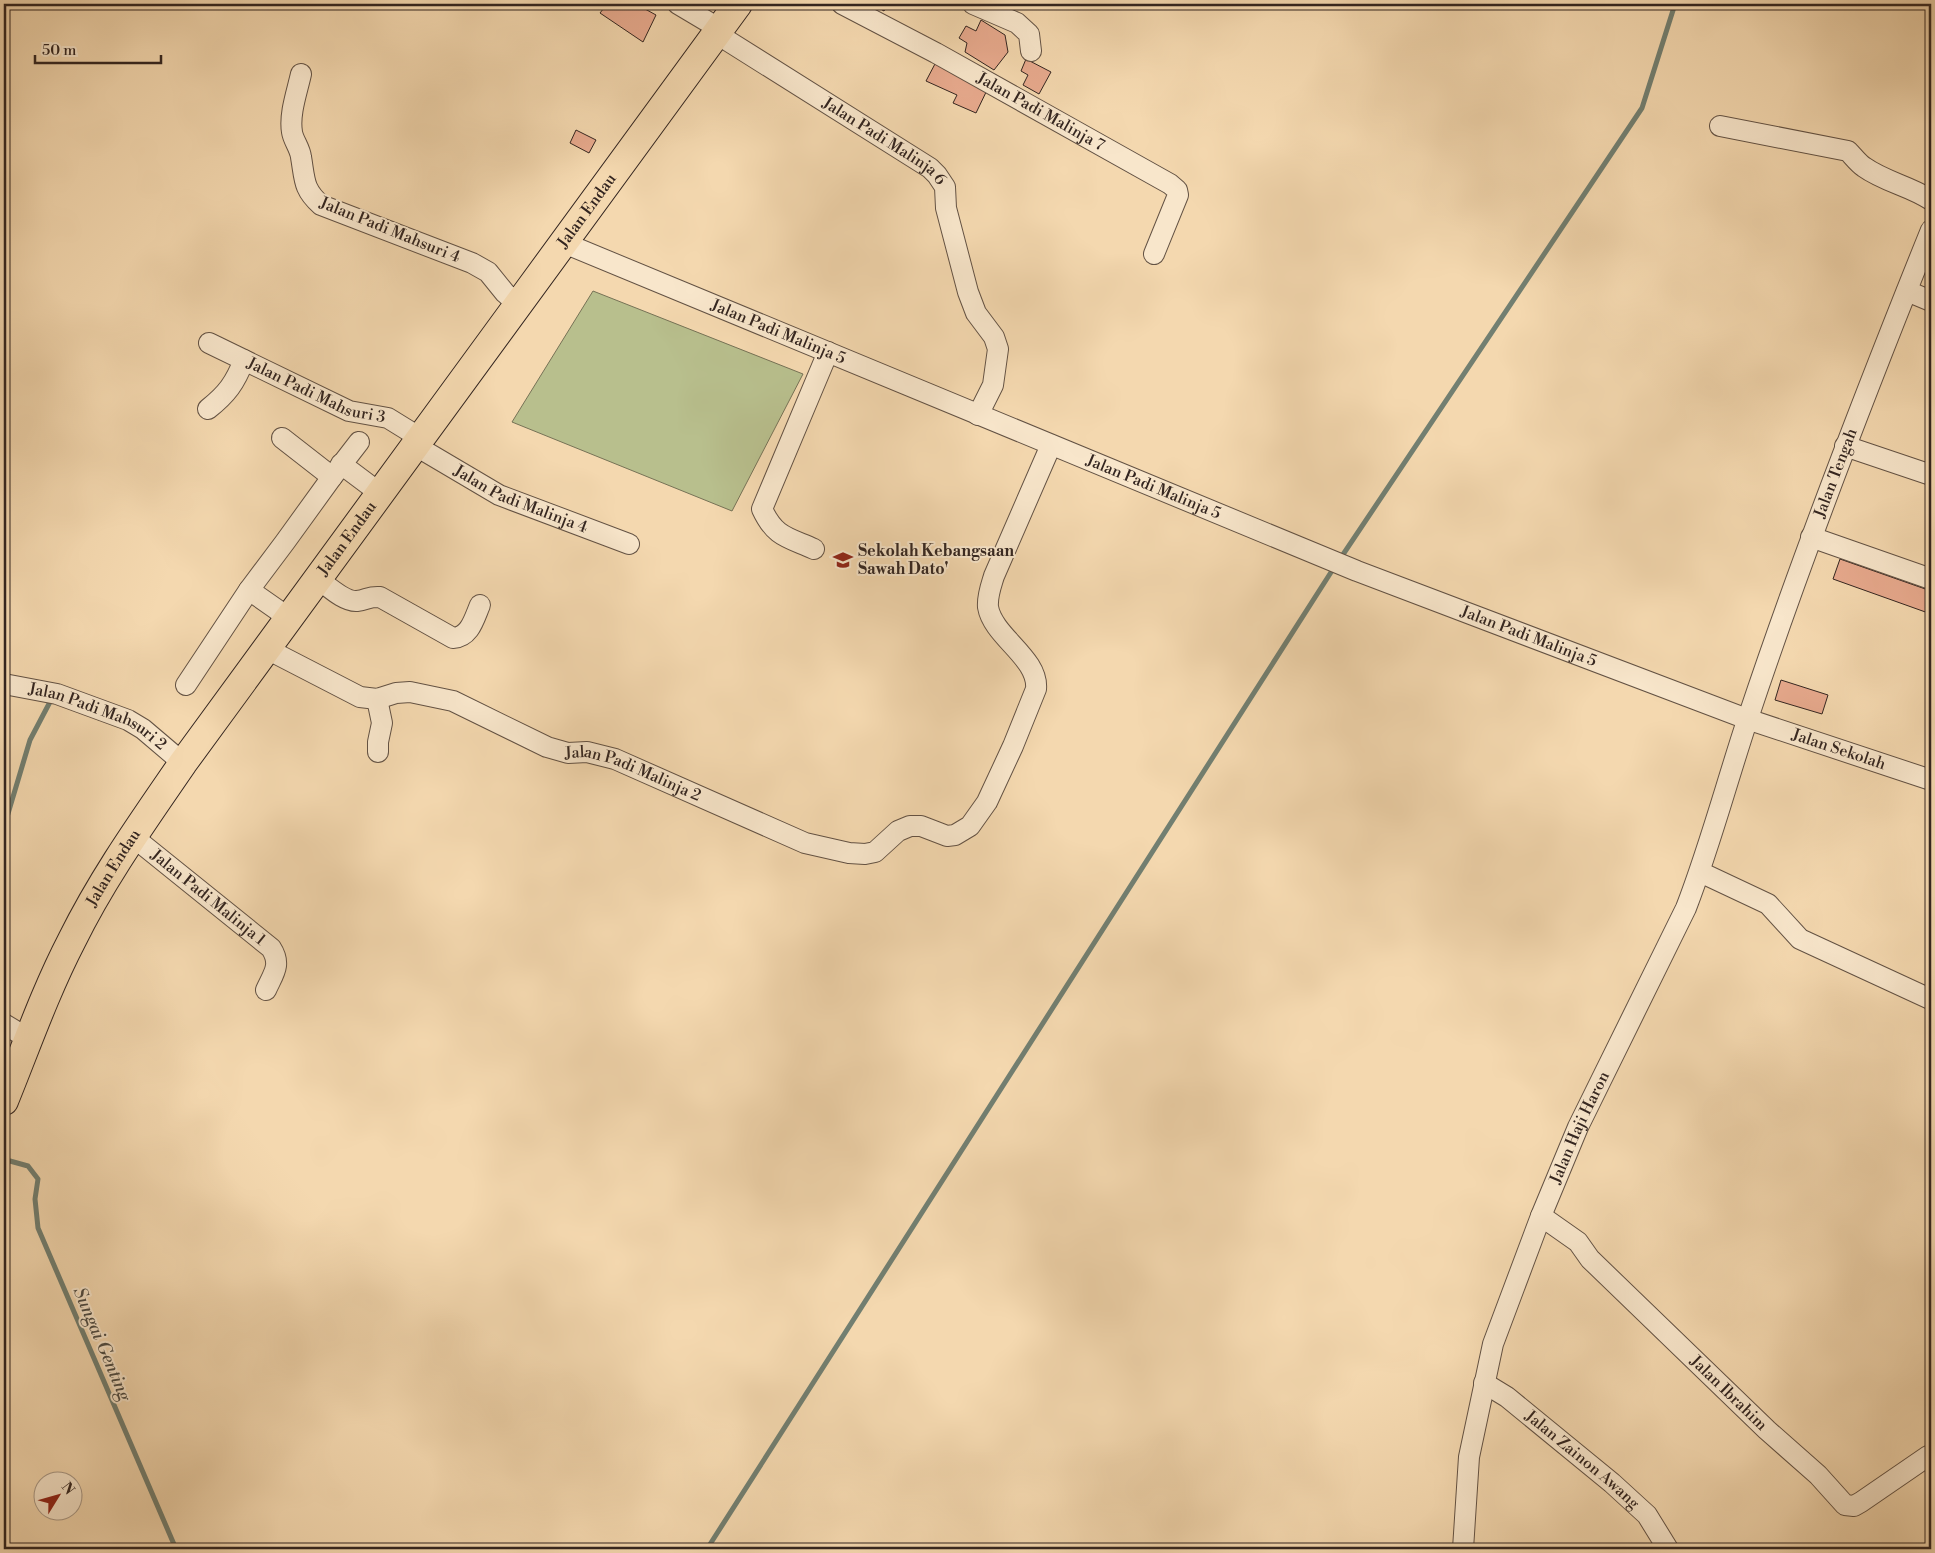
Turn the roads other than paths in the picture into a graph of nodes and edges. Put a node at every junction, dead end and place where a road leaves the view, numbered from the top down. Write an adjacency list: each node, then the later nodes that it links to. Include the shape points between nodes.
1 (678, 4): 5 (street, Jalan Padi Malinja 6)
2 (738, 4): 5 (highway, Jalan Endau)
3 (842, 4): 12 (street, Jalan Padi Malinja 7, via 1170,184 1178,196)
4 (973, 4): 6 (street, via 1018,23 1029,34)
5 (718, 32): 11 (highway, Jalan Endau); 20 (street, Jalan Padi Malinja 6, via 930,168 941,180 968,292 976,313 994,337 998,350 994,385)
6 (1031, 51)
7 (301, 74): 15 (street, Jalan Padi Mahsuri 4, via 292,115 292,132 310,196 321,205 472,263 488,272)
8 (1720, 126): 9 (street, via 1848,151 1875,174)
9 (1931, 200)
10 (1931, 230): 13 (street, Jalan Tengah)
11 (564, 244): 15 (highway, Jalan Endau); 17 (street, Jalan Padi Malinja 5)
12 (1154, 254)
13 (1907, 291): 14 (street); 25 (street, Jalan Tengah)
14 (1931, 300)
15 (519, 304): 23 (highway, Jalan Endau)
16 (209, 343): 18 (street, Jalan Padi Mahsuri 3)
17 (828, 352): 20 (street, Jalan Padi Malinja 5); 31 (street, via 762,509 768,523 777,532)
18 (244, 360): 19 (street, via 226,395); 23 (street, Jalan Padi Mahsuri 3, via 349,412 388,418)
19 (208, 409)
20 (978, 415): 24 (street, Jalan Padi Malinja 5)
21 (282, 438): 26 (street)
22 (359, 442): 26 (street)
23 (419, 442): 28 (highway, Jalan Endau); 30 (street, Jalan Padi Malinja 4, via 499,495)
24 (1051, 445): 40 (street, Jalan Padi Malinja 2, via 988,594 993,620 1032,669 1036,689 987,802 970,826 955,834 947,836 921,826 910,826 875,852 849,854 806,843 615,758 587,752 568,753 547,747 454,701 410,692); 41 (street, Jalan Padi Malinja 5, via 1357,571)
25 (1845, 446): 27 (street); 29 (street, Jalan Tengah)
26 (336, 470): 28 (street); 34 (street)
27 (1931, 475)
28 (381, 494): 32 (highway, Jalan Endau)
29 (1811, 537): 33 (street); 41 (street, Jalan Tengah)
30 (628, 544)
31 (814, 549)
32 (318, 579): 35 (street, via 350,601 372,596 380,598 453,638 467,634); 36 (highway, Jalan Endau)
33 (1931, 579)
34 (248, 590): 36 (street); 39 (street)
35 (480, 605)
36 (290, 618): 37 (highway, Jalan Endau)
37 (267, 649): 40 (street, Jalan Padi Malinja 2, via 360,698); 43 (highway, Jalan Endau)
38 (4, 684): 43 (street, Jalan Padi Mahsuri 2, via 58,694 128,720)
39 (186, 685)
40 (377, 699): 42 (street, via 382,723)
41 (1747, 719): 44 (street, Jalan Sekolah); 46 (street, Jalan Haji Haron)
42 (378, 752)
43 (183, 763): 45 (highway, Jalan Endau)
44 (1931, 780)
45 (132, 836): 47 (street, Jalan Padi Malinja 1, via 271,948 277,958 277,966); 50 (highway, Jalan Endau, via 72,940)
46 (1700, 872): 48 (street, via 1768,904 1800,939); 52 (street, Jalan Haji Haron, via 1686,908 1578,1127)
47 (266, 990)
48 (1931, 998)
49 (4, 1024): 50 (street)
50 (29, 1040): 51 (highway, Jalan Endau)
51 (4, 1101)
52 (1541, 1216): 53 (street, Jalan Haji Haron, via 1493,1344); 54 (street, Jalan Ibrahim, via 1578,1242 1590,1259 1818,1475 1845,1505 1854,1506 1861,1502)
53 (1484, 1383): 55 (street, Jalan Haji Haron, via 1469,1458); 56 (street, Jalan Zainon Awang, via 1507,1397 1612,1483 1647,1515)
54 (1928, 1456)
55 (1459, 1547)
56 (1668, 1549)

